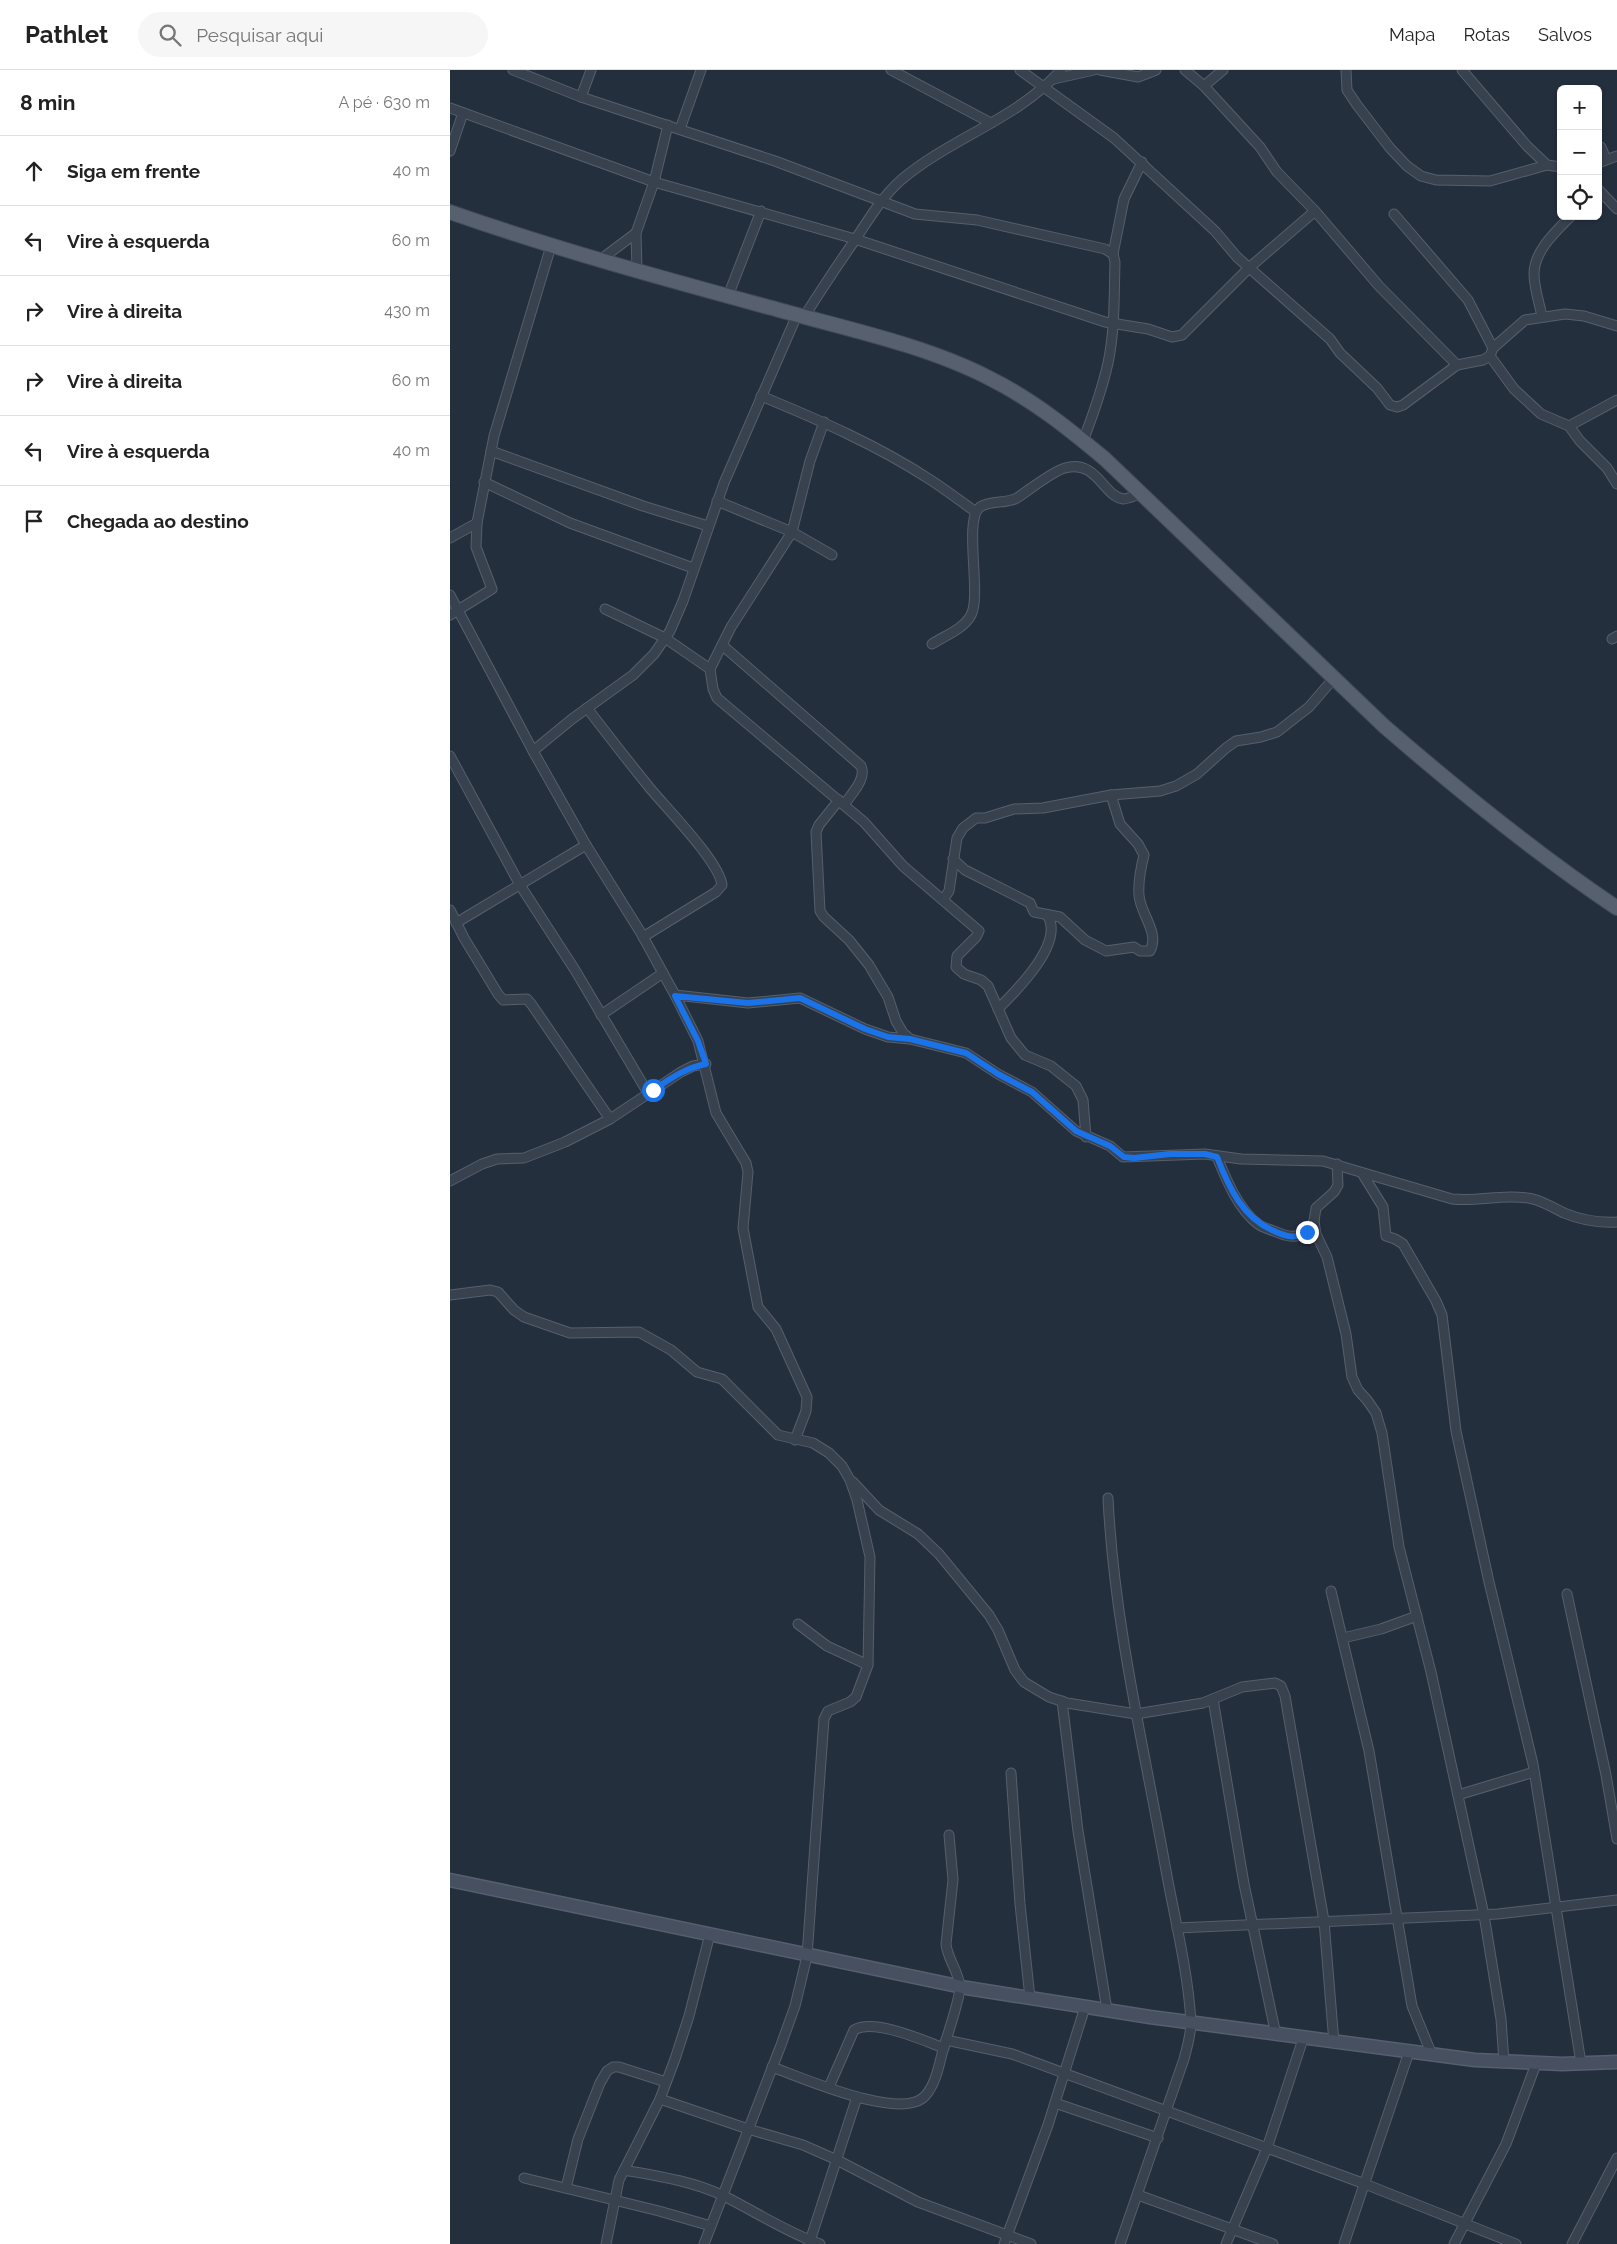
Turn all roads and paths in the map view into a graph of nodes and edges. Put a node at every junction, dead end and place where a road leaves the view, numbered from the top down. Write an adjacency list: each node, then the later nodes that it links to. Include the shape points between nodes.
1 (513, 70): 17 (street)
2 (591, 70): 17 (street)
3 (891, 70): 20 (street)
4 (1020, 70): 16 (street)
5 (1061, 70): 14 (street)
6 (1094, 70): 14 (street)
7 (1100, 70): 8 (street, via 1138,77)
8 (1156, 70)
9 (1185, 70): 15 (street)
10 (1223, 70): 15 (street)
11 (1346, 70): 27 (street, via 1347,90 1357,105 1390,148 1422,176 1436,180 1490,181)
12 (1462, 70): 27 (street, via 1507,125)
13 (699, 71): 22 (street)
14 (1054, 79): 16 (street)
15 (1204, 86): 34 (street)
16 (1044, 89): 20 (street); 26 (street, via 1114,138)
17 (581, 98): 21 (street)
18 (450, 108): 19 (street)
19 (463, 112): 23 (street); 29 (street)
20 (990, 123): 31 (street, via 939,152 901,180)
21 (668, 125): 22 (street); 29 (street)
22 (680, 129): 31 (street)
23 (450, 151)
24 (1617, 156): 25 (street)
25 (1602, 161)
26 (1142, 162): 41 (street, via 1124,199); 43 (street)
27 (1547, 165): 28 (street)
28 (1557, 166)
29 (654, 182): 33 (street); 38 (street)
30 (1602, 193): 32 (street)
31 (881, 200): 39 (street); 41 (street, via 915,214 977,220 1105,249)
32 (1617, 209)
33 (762, 211): 39 (street); 45 (street)
34 (1315, 211): 43 (street); 51 (street, via 1379,286)
35 (1394, 214): 50 (street, via 1468,300)
36 (450, 215): 40 (main road)
37 (1567, 220): 47 (street, via 1552,235 1537,260 1534,274)
38 (636, 232): 42 (street); 44 (street)
39 (855, 240): 46 (street); 48 (street)
40 (551, 246): 42 (main road); 57 (street)
41 (1113, 254): 48 (street)
42 (600, 260): 44 (main road)
43 (1250, 267): 48 (street, via 1178,337); 51 (street, via 1330,339 1390,405 1397,407 1407,403)
44 (637, 270): 45 (main road)
45 (728, 296): 46 (main road)
46 (800, 316): 52 (street); 56 (main road, via 958,364 1026,398)
47 (1542, 316): 49 (street, via 1584,316); 50 (street, via 1525,320)
48 (1113, 324): 56 (street, via 1100,393)
49 (1617, 326)
50 (1491, 352): 51 (street, via 1483,360); 55 (street, via 1514,389 1541,414)
51 (1457, 365)
52 (762, 396): 54 (street); 61 (street)
53 (1617, 400): 55 (street)
54 (824, 422): 62 (street, via 901,462); 65 (street, via 810,461)
55 (1569, 426): 59 (street)
56 (1083, 441): 60 (main road)
57 (491, 451): 58 (street); 64 (street)
58 (484, 482): 63 (street); 68 (street, via 570,523)
59 (1617, 484)
60 (1141, 494): 62 (street, via 1123,499 1084,467 1065,468 1013,500 980,507); 76 (main road)
61 (717, 501): 64 (street); 65 (street)
62 (976, 512): 73 (street, via 972,614 965,624)
63 (476, 523): 66 (street); 71 (street, via 476,548 492,589)
64 (708, 526): 68 (street)
65 (792, 532): 67 (street); 74 (street)
66 (450, 538)
67 (832, 555)
68 (693, 568): 72 (street, via 683,601)
69 (450, 596): 71 (street)
70 (605, 609): 72 (street)
71 (454, 613): 78 (street)
72 (665, 638): 75 (street); 77 (street, via 633,674)
73 (932, 644)
74 (722, 645): 75 (street); 81 (street, via 861,766 862,778)
75 (710, 669): 81 (street, via 717,698)
76 (1334, 678): 80 (street, via 1309,707 1276,732 1236,742 1197,774 1176,786 1160,791); 86 (main road, via 1384,726 1490,814)
77 (587, 708): 78 (street); 90 (street, via 721,878 722,885 716,892)
78 (533, 751): 82 (street)
79 (450, 756): 84 (street)
80 (1111, 795): 83 (street, via 976,818 956,838); 88 (street, via 1120,824 1144,855 1139,895 1151,930 1153,944 1150,952 1127,946 1106,952 1085,940 1060,917)
81 (841, 802): 85 (street, via 864,822 903,866); 95 (street, via 816,832 820,910 868,965 888,997 902,1033)
82 (586, 845): 84 (street); 90 (street)
83 (953, 859): 85 (street, via 949,891); 88 (street, via 965,870 1030,903 1034,912)
84 (520, 885): 89 (street); 94 (street)
85 (943, 900): 93 (street, via 979,931 957,956 956,966 964,974 988,986)
86 (1617, 908)
87 (450, 910): 89 (street)
88 (1048, 916): 93 (street, via 1052,922 1039,964)
89 (456, 924): 98 (street, via 498,994 503,1000 527,999)
90 (643, 936): 91 (street)
91 (663, 973): 92 (street); 94 (street)
92 (675, 996): 95 (street, via 748,1003 800,998 865,1029 888,1037); 96 (street)
93 (998, 1009): 99 (street, via 1011,1038 1025,1055 1052,1066 1076,1086 1083,1100)
94 (602, 1015): 97 (street)
95 (910, 1039): 99 (street, via 966,1053 1032,1092 1065,1124)
96 (706, 1064): 97 (street, via 681,1072); 107 (street, via 716,1112 748,1172 743,1228 758,1307 776,1329 807,1397 806,1411)
97 (648, 1093): 98 (street)
98 (610, 1119): 103 (street, via 542,1152 482,1164)
99 (1086, 1137): 100 (street, via 1110,1146 1124,1157 1170,1154)
100 (1217, 1157): 101 (street, via 1272,1161 1300,1159); 104 (street, via 1234,1194 1258,1224 1287,1237 1307,1232)
101 (1337, 1164): 102 (street); 104 (street, via 1338,1185 1316,1208)
102 (1362, 1173): 105 (street, via 1462,1200 1517,1197 1548,1204 1566,1214 1597,1222); 119 (street, via 1383,1207 1386,1236 1403,1244 1442,1315 1456,1431)
103 (450, 1181)
104 (1314, 1221): 112 (street, via 1316,1234 1327,1257 1346,1334 1352,1377 1376,1413 1382,1433 1399,1547)
105 (1617, 1222)
106 (450, 1294): 107 (street, via 498,1292 524,1317 570,1333 639,1332 671,1350 697,1372 722,1379 778,1435)
107 (795, 1440): 108 (street, via 813,1443 829,1453)
108 (850, 1480): 115 (street, via 870,1557); 117 (street, via 879,1510 918,1534 939,1554 989,1615 1024,1682)
109 (1108, 1498): 118 (street, via 1127,1668)
110 (1331, 1591): 114 (street)
111 (1567, 1594): 123 (street)
112 (1416, 1616): 114 (street); 121 (street)
113 (798, 1624): 115 (street, via 827,1646)
114 (1343, 1638): 128 (street, via 1369,1751)
115 (868, 1664): 133 (street, via 856,1697 828,1711 824,1719)
116 (1213, 1699): 118 (street); 129 (street, via 1242,1688 1275,1683 1281,1686); 130 (street)
117 (1062, 1701): 118 (street); 137 (street, via 1078,1831)
118 (1136, 1714): 131 (street)
119 (1534, 1772): 121 (street); 126 (street)
120 (1011, 1773): 135 (street)
121 (1458, 1795): 127 (street)
122 (949, 1835): 134 (street, via 953,1880 946,1944)
123 (1617, 1840)
124 (450, 1880): 132 (main road)
125 (1617, 1900): 126 (street)
126 (1557, 1907): 127 (street); 147 (street)
127 (1484, 1915): 128 (street); 146 (street)
128 (1397, 1918): 129 (street); 144 (street, via 1412,2006)
129 (1324, 1921): 130 (street); 141 (street)
130 (1253, 1925): 131 (street); 139 (street)
131 (1177, 1928): 138 (street)
132 (710, 1934): 133 (main road); 151 (street, via 689,2016)
133 (807, 1956): 134 (main road); 149 (street, via 794,2006)
134 (960, 1987): 135 (main road); 142 (street)
135 (1030, 1998): 136 (main road)
136 (1085, 2007): 137 (main road); 150 (street)
137 (1107, 2010): 138 (main road)
138 (1191, 2023): 139 (main road); 156 (street, via 1189,2040)
139 (1276, 2035): 140 (main road)
140 (1303, 2038): 141 (main road); 159 (street)
141 (1334, 2043): 143 (main road)
142 (945, 2044): 150 (street, via 1012,2054); 152 (street, via 869,2025 859,2027 854,2030); 153 (street, via 933,2084 924,2097 898,2105)
143 (1409, 2052): 144 (main road); 164 (street)
144 (1432, 2055): 146 (main road)
145 (1617, 2062): 147 (main road)
146 (1504, 2063): 148 (main road)
147 (1581, 2063): 148 (main road)
148 (1536, 2064): 169 (street, via 1506,2144)
149 (772, 2066): 152 (street); 157 (street)
150 (1065, 2074): 155 (street); 156 (street)
151 (666, 2082): 154 (street); 165 (street, via 619,2067 607,2072 578,2139)
152 (829, 2087): 153 (street)
153 (858, 2097): 161 (street)
154 (660, 2099): 157 (street); 162 (street)
155 (1055, 2103): 158 (street); 172 (street)
156 (1167, 2111): 158 (street); 159 (street)
157 (748, 2129): 161 (street, via 803,2145); 167 (street)
158 (1158, 2138): 166 (street)
159 (1267, 2148): 164 (street); 171 (street)
160 (1617, 2158): 184 (street)
161 (837, 2160): 172 (street, via 918,2202); 173 (street)
162 (624, 2170): 167 (street, via 690,2183); 168 (street)
163 (524, 2178): 165 (street)
164 (1365, 2184): 169 (street); 181 (street)
165 (566, 2188): 168 (street)
166 (1138, 2195): 171 (street); 178 (street)
167 (723, 2196): 170 (street); 173 (street)
168 (614, 2200): 170 (street); 174 (street)
169 (1464, 2225): 182 (street); 183 (street)
170 (711, 2226): 175 (street)
171 (1233, 2229): 179 (street); 180 (street)
172 (1006, 2240): 177 (street)
173 (810, 2242): 176 (street)
174 (606, 2244)
175 (704, 2244)
176 (820, 2244)
177 (1031, 2244)
178 (1120, 2244)
179 (1226, 2244)
180 (1273, 2244)
181 (1344, 2244)
182 (1454, 2244)
183 (1516, 2244)
184 (1572, 2244)

